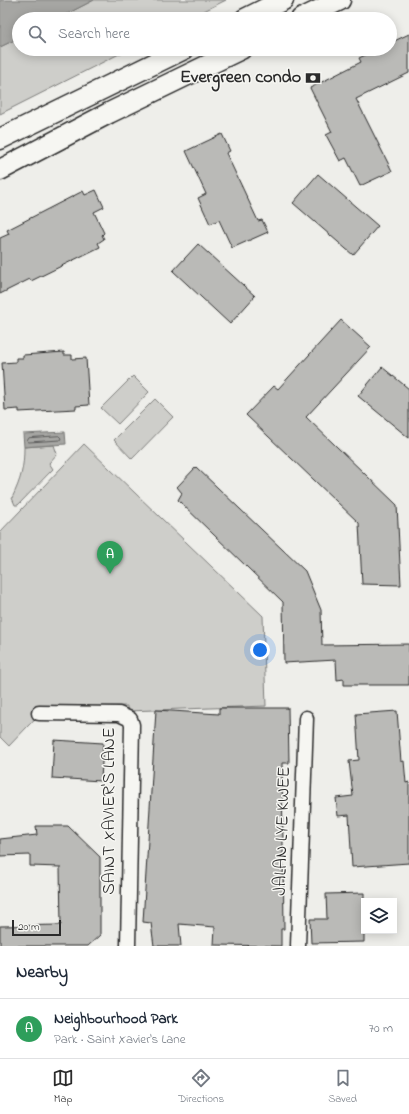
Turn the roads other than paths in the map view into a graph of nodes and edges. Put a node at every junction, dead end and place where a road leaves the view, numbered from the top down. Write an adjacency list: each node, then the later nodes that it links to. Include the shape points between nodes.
1 (283, 0): 3 (main road)
2 (340, 0): 4 (main road)
3 (259, 12)
4 (316, 12)
5 (170, 56): 7 (main road)
6 (226, 56): 8 (main road)
7 (0, 139)
8 (0, 170)
9 (39, 713): 11 (street, SAINT XAVIER'S LANE, via 119,714 130,719 132,726)
10 (306, 718): 12 (street, JALAN LYE KWEE)
11 (128, 946)
12 (298, 946)

